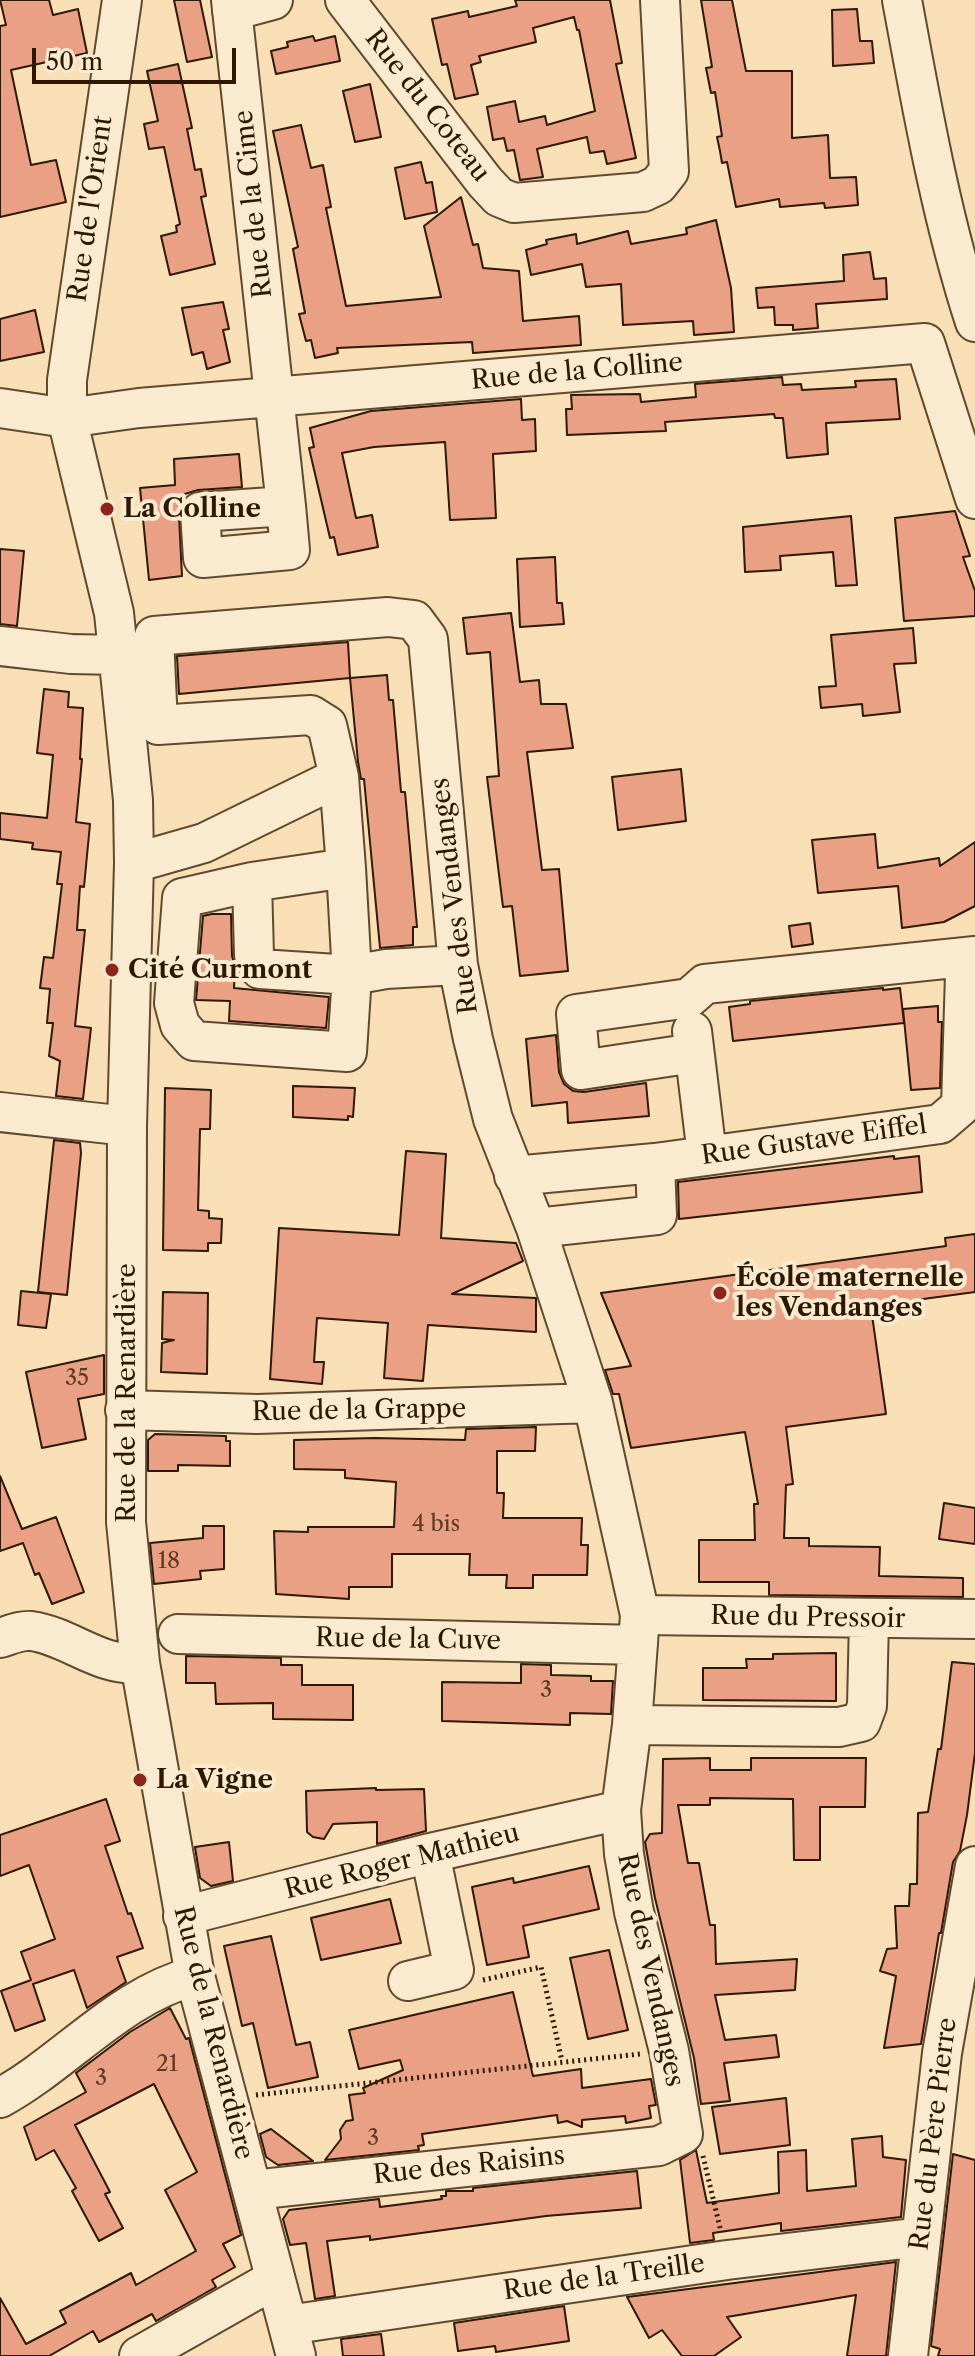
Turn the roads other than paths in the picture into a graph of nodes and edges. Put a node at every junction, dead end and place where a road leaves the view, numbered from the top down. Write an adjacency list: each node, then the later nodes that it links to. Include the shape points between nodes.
1 (122, 0): 10 (street, Rue de l'Orient, via 67,380)
2 (273, 0): 6 (street, Rue de la Cime)
3 (660, 0): 5 (street, Rue du Coteau, via 669,171 643,192 532,203 514,203 492,190)
4 (902, 0): 7 (street, via 927,133)
5 (349, 1)
6 (232, 6): 8 (street, Rue de la Cime)
7 (975, 322)
8 (276, 398): 10 (street, Rue de la Colline); 11 (street, Rue de la Colline, via 925,343); 12 (street, Rue de la Cime)
9 (0, 408): 10 (street, Rue de la Colline)
10 (67, 418): 14 (street, Rue de la Renardière)
11 (975, 499)
12 (286, 506)
13 (0, 646): 14 (street)
14 (120, 655): 16 (street, Rue de la Renardière)
15 (339, 777): 16 (street, via 204,843); 17 (street); 20 (street, Rue des Vendanges, via 327,725 311,715 158,725 154,636 388,617 414,620 428,639)
16 (134, 863): 25 (street, Rue de la Renardière)
17 (346, 868): 18 (street); 21 (street)
18 (252, 882): 21 (street, via 254,955 260,969); 21 (street, via 182,898 174,1003 180,1025 194,1041 347,1052)
19 (975, 958): 22 (street, via 705,984); 26 (street, Rue Gustave Eiffel, via 965,973 961,1106 940,1124)
20 (458, 965): 21 (street); 28 (street, Rue des Vendanges, via 493,1119)
21 (352, 975)
22 (689, 998): 23 (street); 23 (street, via 576,1014 581,1070)
23 (694, 1053): 26 (street)
24 (0, 1112): 25 (street)
25 (127, 1126): 31 (street, Rue de la Renardière)
26 (707, 1155): 27 (street, Rue Gustave Eiffel)
27 (655, 1163): 28 (street, Rue Gustave Eiffel); 29 (street, via 657,1215)
28 (514, 1176): 29 (street, Rue des Vendanges)
29 (536, 1228): 30 (street, Rue des Vendanges)
30 (593, 1403): 31 (street, Rue de la Grappe, via 257,1414); 34 (street, Rue des Vendanges)
31 (125, 1410): 37 (street, Rue de la Renardière, via 126,1522)
32 (869, 1619): 33 (street, Rue du Pressoir); 34 (street, Rue du Pressoir); 38 (street, via 867,1706 861,1722 839,1727)
33 (975, 1619)
34 (639, 1630): 35 (street, Rue de la Cuve); 38 (street, Rue des Vendanges)
35 (178, 1634)
36 (0, 1638): 37 (street, via 29,1631 109,1660)
37 (140, 1663): 42 (street, Rue de la Renardière)
38 (632, 1725): 39 (street, Rue des Vendanges)
39 (621, 1810): 40 (street, Rue Roger Mathieu); 46 (street, Rue des Vendanges, via 634,1912 669,2051)
40 (430, 1853): 42 (street, Rue Roger Mathieu); 44 (street, via 454,1970)
41 (975, 1866): 48 (street, Rue du Père Pierre, via 942,2053)
42 (183, 1916): 43 (street, Rue de la Renardière)
43 (195, 1976): 45 (street, via 128,2008); 47 (street, Rue de la Renardière)
44 (408, 1981)
45 (0, 2098)
46 (683, 2134): 47 (street, Rue des Raisins, via 659,2146)
47 (253, 2190): 49 (street, Rue de la Renardière)
48 (921, 2237): 50 (street, Rue de la Treille, via 727,2260); 52 (street, Rue du Père Pierre)
49 (275, 2279): 50 (street, Rue de la Renardière); 51 (street)
50 (292, 2340)
51 (139, 2356)
52 (908, 2356)

